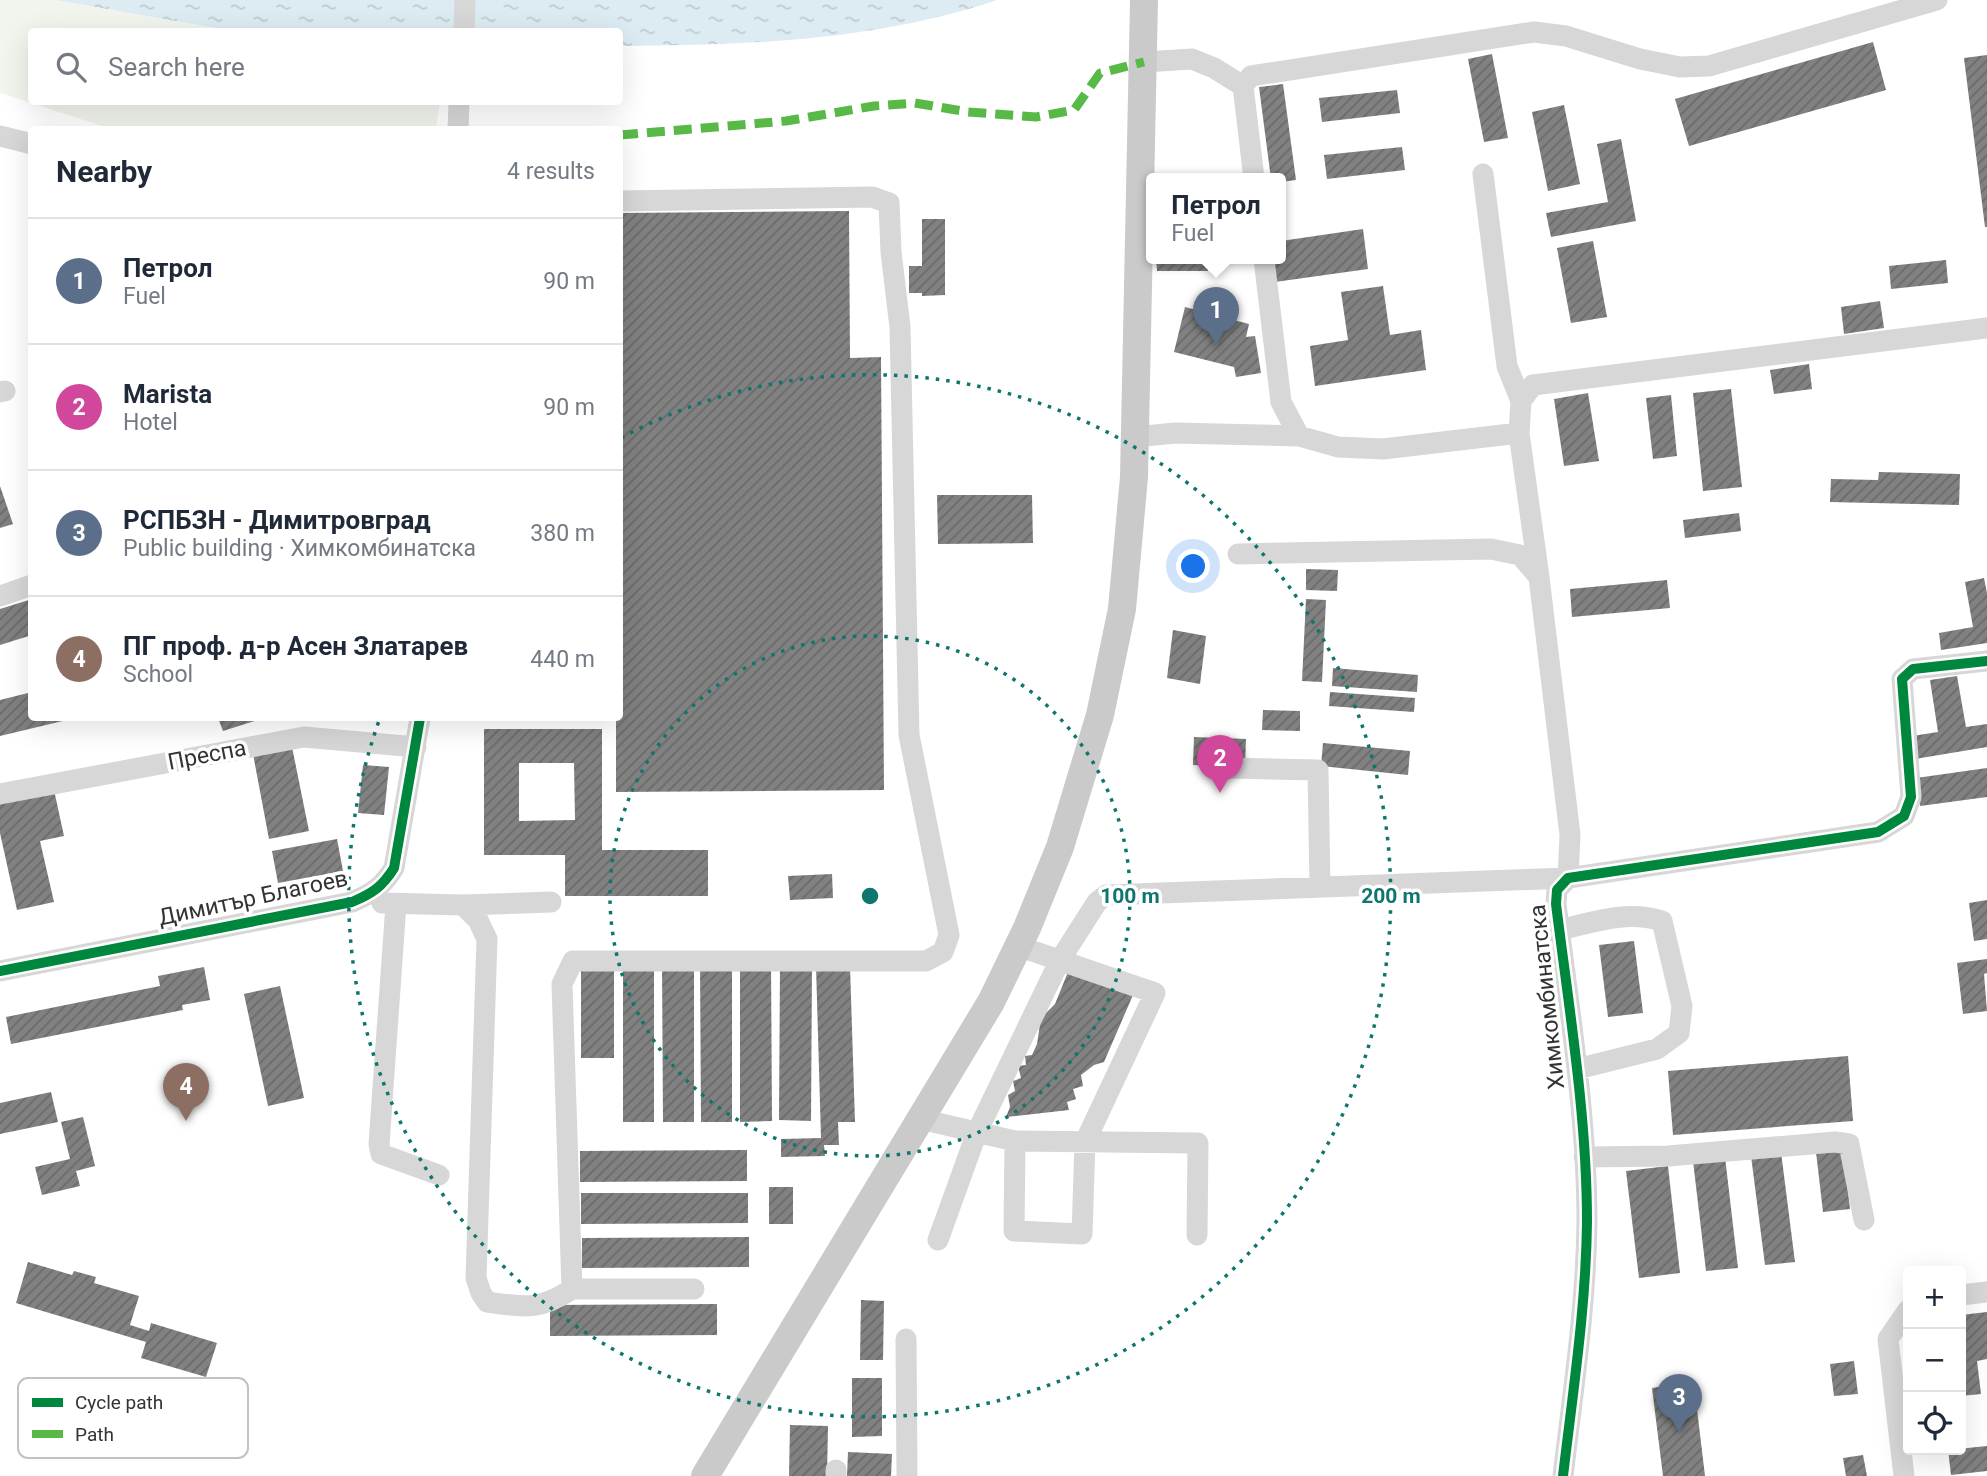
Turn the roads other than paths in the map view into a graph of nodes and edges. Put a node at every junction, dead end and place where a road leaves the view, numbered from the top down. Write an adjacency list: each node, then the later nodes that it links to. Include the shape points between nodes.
1 (466, 0): 4 (street)
2 (1144, 0): 5 (main road)
3 (1937, 0): 6 (street, via 1709,66 1680,67 1566,36 1534,32 1251,76)
4 (464, 28)
5 (1144, 62): 6 (street, via 1192,59); 17 (main road)
6 (1243, 86): 9 (street)
7 (0, 136): 8 (street)
8 (28, 143)
9 (1253, 173)
10 (1483, 174): 14 (street, via 1507,366)
11 (623, 201): 47 (street, via 872,197 889,203 900,327 909,736 949,935 943,952 926,961 573,961 562,984)
12 (1265, 264): 16 (street, via 1282,402)
13 (1987, 328): 14 (street, via 1534,385)
14 (1521, 401): 15 (street)
15 (1519, 433): 16 (street, via 1382,449 1338,447); 19 (street)
16 (1299, 436): 17 (street, via 1175,433)
17 (1135, 437): 34 (main road, via 1122,609 1100,715 1060,846)
18 (1238, 554): 19 (street, via 1491,549 1520,555)
19 (1539, 577): 27 (street, via 1570,835)
20 (28, 586): 21 (street)
21 (0, 596)
22 (1987, 661): 27 (street, Химкомбинатска, via 1913,669 1902,679 1911,797 1904,817 1878,832)
23 (420, 721): 24 (street, Димитър Благоев)
24 (416, 747): 26 (street, Преспа, via 304,737); 29 (street, Димитър Благоев, via 394,869 384,884)
25 (1230, 768): 28 (street, via 1318,770)
26 (0, 794)
27 (1568, 878): 28 (street); 33 (street, Химкомбинатска, via 1557,890)
28 (1320, 887): 35 (street, via 1106,895)
29 (352, 902): 31 (street); 36 (street, Димитър Благоев)
30 (551, 902): 32 (street)
31 (396, 904): 32 (street); 43 (street, via 379,1144 381,1154)
32 (463, 905): 47 (street, via 478,920 487,939 476,1278 487,1302 528,1308)
33 (1559, 930): 37 (street, Химкомбинатска); 37 (street, via 1621,916 1643,915 1662,921 1682,1006 1679,1033 1657,1049)
34 (1018, 946): 35 (street); 38 (main road, via 991,1002)
35 (1060, 960): 39 (street); 41 (street, via 1155,993)
36 (0, 971)
37 (1577, 1069): 42 (street, Химкомбинатска)
38 (920, 1119): 39 (street); 53 (main road)
39 (977, 1132): 40 (street); 46 (street)
40 (1015, 1141): 41 (street); 41 (street, via 1014,1231 1082,1234)
41 (1086, 1142): 45 (street, via 1198,1143)
42 (1584, 1157): 44 (street, via 1849,1144); 55 (street, Химкомбинатска, via 1585,1296)
43 (439, 1175)
44 (1864, 1220)
45 (1197, 1235)
46 (938, 1240)
47 (572, 1289): 48 (street)
48 (694, 1289)
49 (1987, 1292): 50 (street)
50 (1966, 1294)
51 (1903, 1317): 56 (street, via 1888,1339)
52 (906, 1339): 54 (street)
53 (705, 1476)
54 (906, 1476)
55 (1563, 1476)
56 (1904, 1476)

